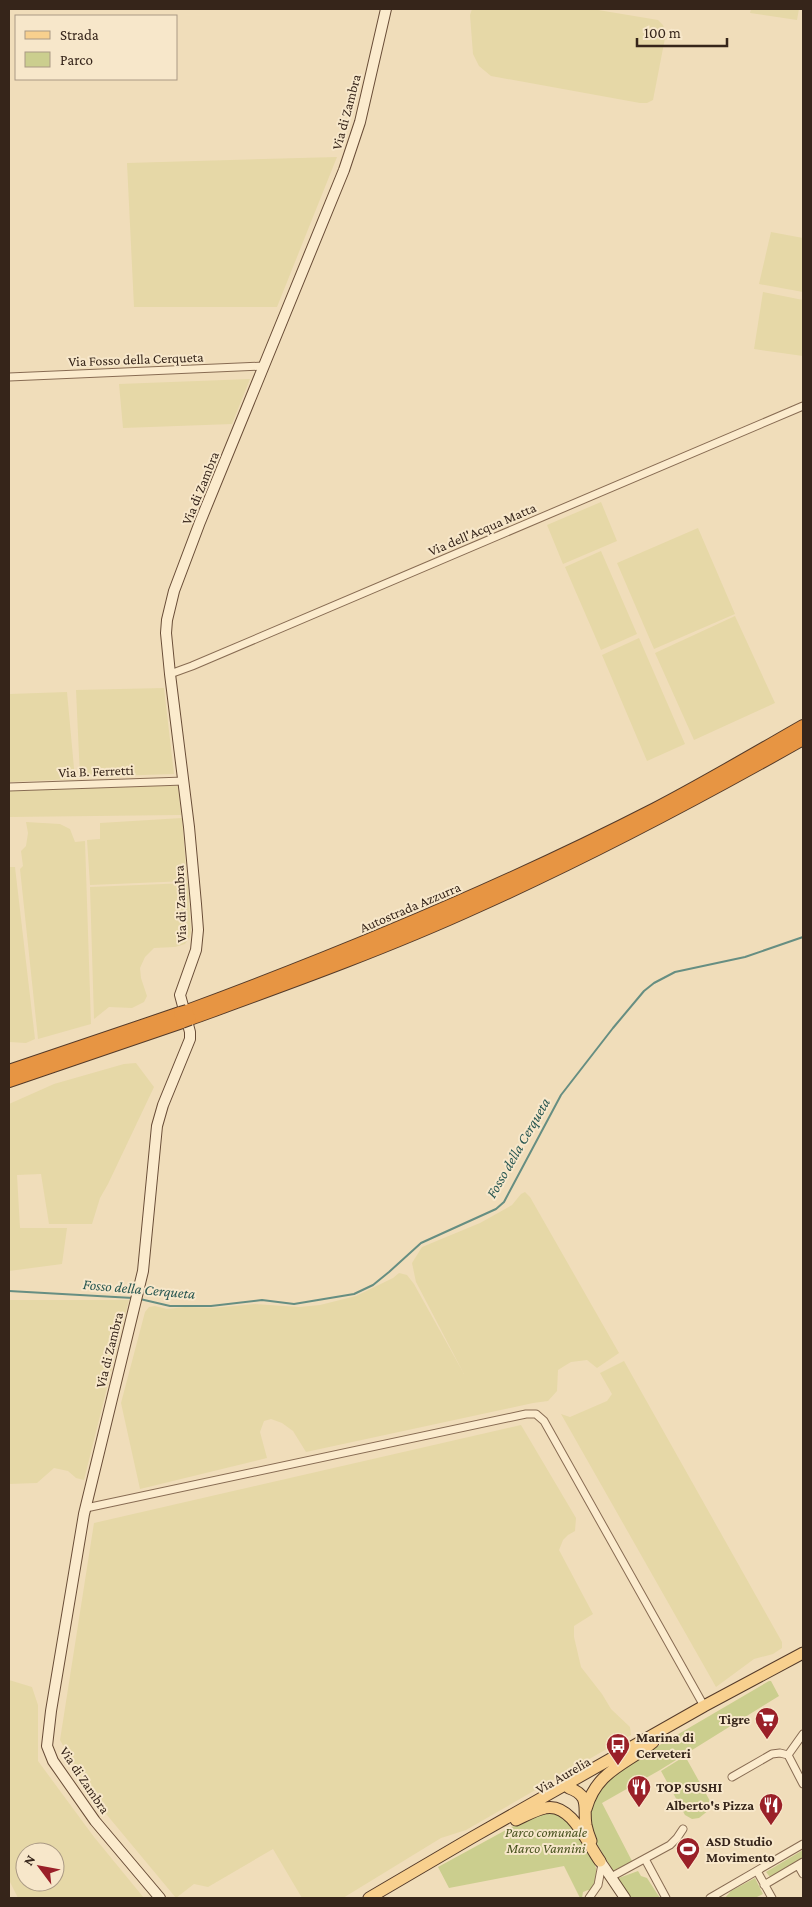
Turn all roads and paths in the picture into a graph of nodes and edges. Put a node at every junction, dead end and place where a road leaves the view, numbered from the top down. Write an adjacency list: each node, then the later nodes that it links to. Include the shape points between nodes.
1 (386, 9): 2 (street, Via di Zambra, via 352,146)
2 (264, 366): 3 (street, Via Fosso della Cerqueta); 5 (street, Via di Zambra, via 172,599 166,629)
3 (9, 377)
4 (803, 406): 5 (street, Via dell'Acqua Matta)
5 (170, 674): 8 (street, Via di Zambra)
6 (803, 726): 10 (highway, Autostrada Azzurra, via 649,812 486,890)
7 (803, 739): 10 (highway, Autostrada Azzurra, via 659,819 478,906 366,953)
8 (184, 781): 9 (street, Via B. Ferretti); 13 (street, Via di Zambra, via 198,930 195,955 180,995 190,1039 157,1126 144,1260 137,1298)
9 (9, 787)
10 (185, 1016): 11 (highway, Autostrada Azzurra); 12 (highway, Autostrada Azzurra)
11 (9, 1071)
12 (9, 1081)
13 (86, 1508): 16 (street, via 536,1414 544,1421); 38 (street, Via di Zambra, via 50,1711 47,1746 53,1761 82,1804)
14 (803, 1653): 15 (main road, Via Aurelia)
15 (792, 1659): 16 (main road, Via Aurelia); 19 (main road, Via Aurelia)
16 (704, 1706): 17 (main road, Via Aurelia)
17 (678, 1721): 23 (main road); 28 (main road, Via Aurelia)
18 (803, 1734): 20 (street)
19 (653, 1742): 23 (main road, Via Aurelia); 24 (main road, via 603,1776)
20 (788, 1755): 21 (street, via 772,1754); 22 (street)
21 (732, 1777)
22 (803, 1784)
23 (568, 1788): 24 (main road, via 581,1795); 25 (main road, via 566,1802); 26 (main road, Via Aurelia); 28 (main road)
24 (586, 1808): 31 (main road, via 586,1826)
25 (572, 1819): 26 (main road, via 561,1809 546,1807); 31 (main road)
26 (501, 1828): 39 (main road, Via Aurelia)
27 (683, 1828): 30 (street, via 672,1844)
28 (473, 1837): 39 (main road, Via Aurelia)
29 (803, 1844): 33 (street)
30 (645, 1859): 35 (street); 43 (street)
31 (601, 1863): 35 (street); 40 (street, via 598,1885)
32 (801, 1864): 34 (street); 36 (street)
33 (757, 1871): 36 (street); 37 (street)
34 (803, 1874)
35 (613, 1881): 41 (street); 42 (street)
36 (764, 1885): 46 (street)
37 (726, 1889): 44 (street); 45 (street)
38 (160, 1898)
39 (370, 1898)
40 (589, 1898)
41 (620, 1898)
42 (625, 1898)
43 (666, 1898)
44 (710, 1898)
45 (722, 1898)
46 (772, 1898)

